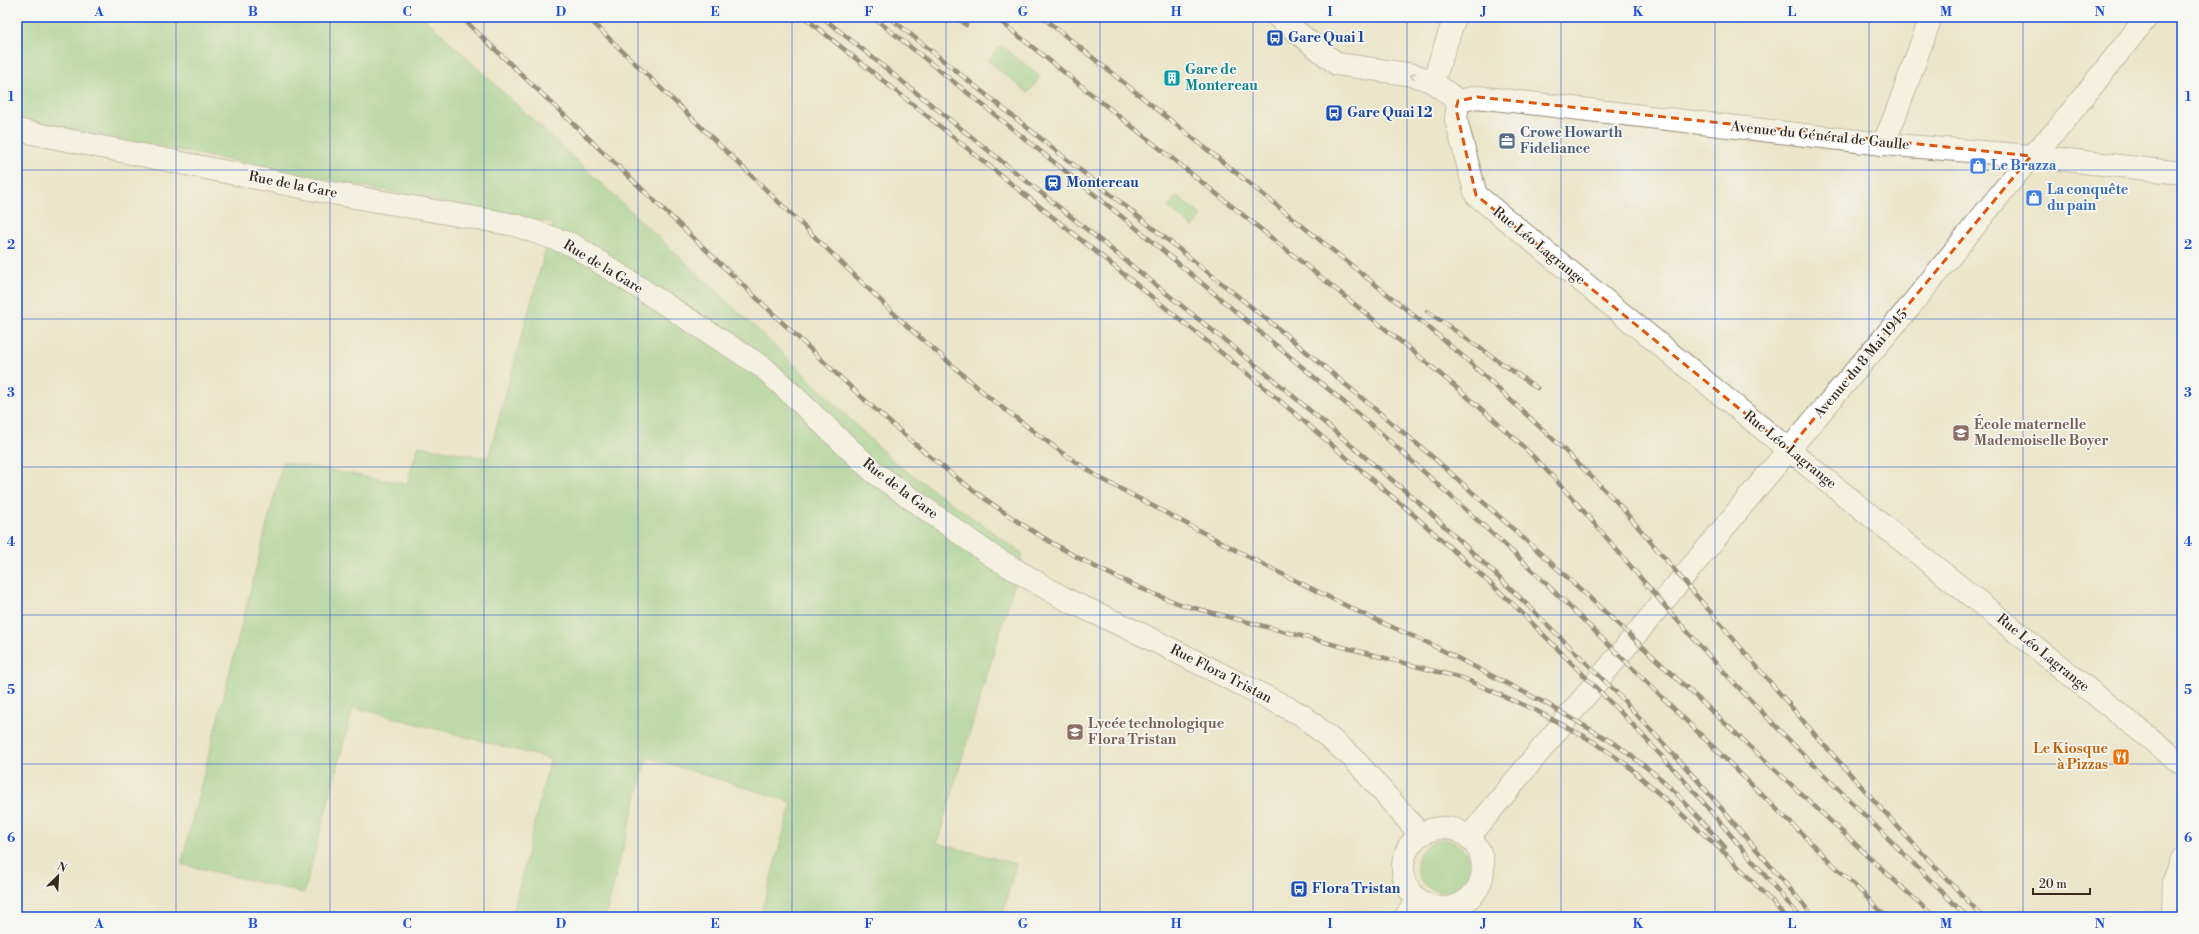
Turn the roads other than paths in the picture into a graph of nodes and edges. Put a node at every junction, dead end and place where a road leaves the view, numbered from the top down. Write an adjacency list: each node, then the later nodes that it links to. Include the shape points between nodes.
1 (1278, 17): 5 (main road, one-way to 1, via 1414,75 1337,64)
2 (1455, 17): 5 (main road)
3 (1931, 17): 8 (main road, via 1895,116)
4 (2147, 17): 9 (main road, Avenue du 8 Mai 1945, via 2057,130)
5 (1433, 82): 6 (main road)
6 (1458, 101): 8 (main road, Avenue du Général de Gaulle, via 1478,97); 11 (main road, Rue Léo Lagrange, via 1456,120 1476,195)
7 (17, 130): 12 (main road, Rue de la Gare, via 326,192 515,225 572,245 764,368 875,473)
8 (1882, 144): 9 (main road, Avenue du Général de Gaulle)
9 (2031, 156): 10 (main road, Avenue du Général de Gaulle); 11 (main road, Avenue du 8 Mai 1945, via 1907,310)
10 (2182, 173)
11 (1789, 449): 13 (main road, Rue Léo Lagrange); 15 (main road, Avenue du 8 Mai 1945)
12 (992, 556): 14 (main road, Rue Flora Tristan, via 1065,598 1302,715 1353,758)
13 (2182, 764)
14 (1420, 834): 15 (main road, via 1445,827 1458,830); 17 (main road, via 1404,854 1402,867)
15 (1469, 837): 17 (main road, via 1483,860 1483,874 1470,898 1458,906 1444,909)
16 (2182, 859): 18 (main road, via 2174,881)
17 (1412, 909)
18 (2173, 917)

